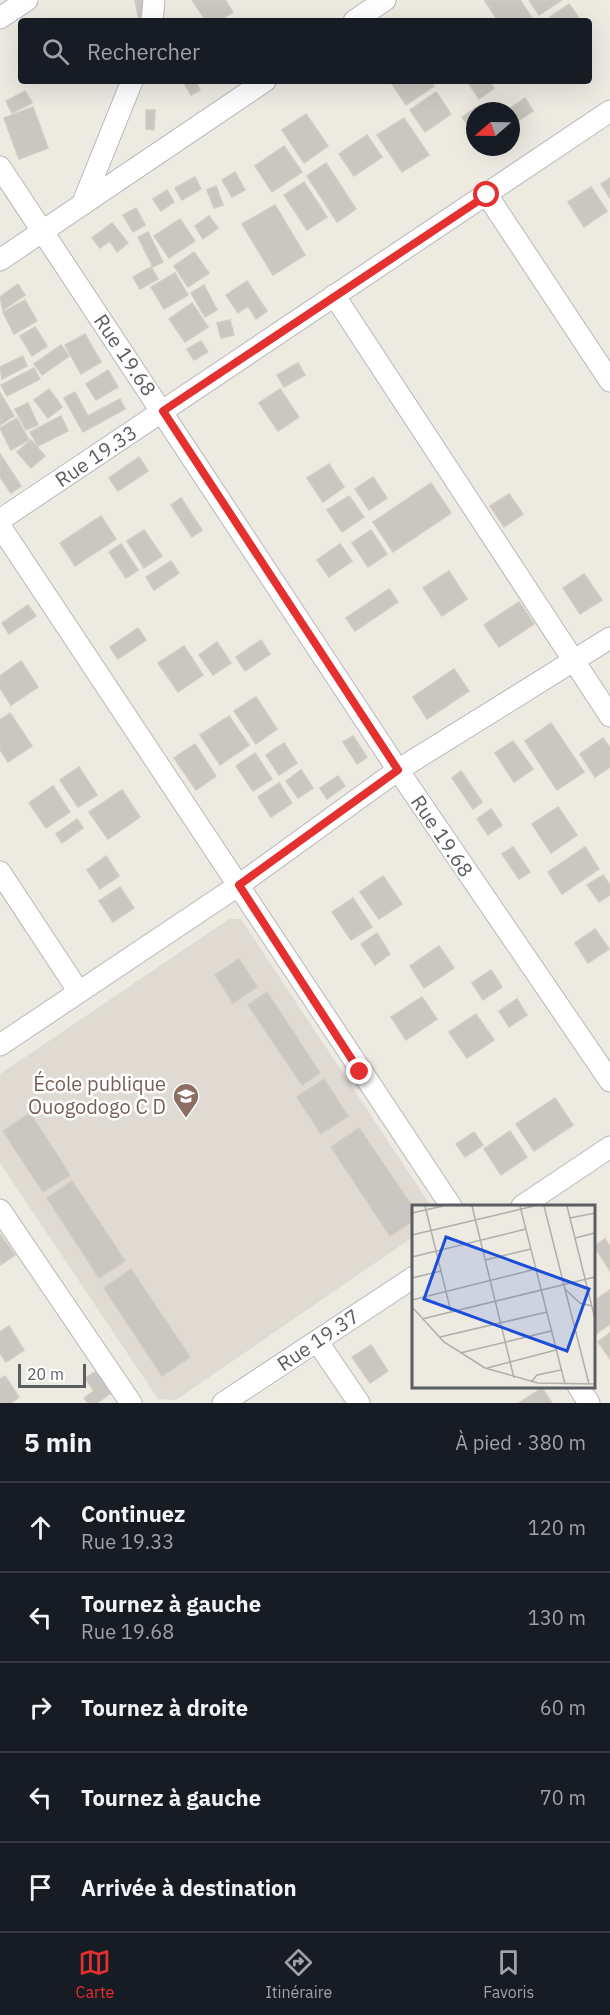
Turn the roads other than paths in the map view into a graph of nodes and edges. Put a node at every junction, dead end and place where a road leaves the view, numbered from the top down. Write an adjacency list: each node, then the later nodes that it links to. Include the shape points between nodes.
1 (27, 0): 4 (street)
2 (154, 0): 5 (street)
3 (385, 0): 6 (street)
4 (0, 18)
5 (152, 18)
6 (358, 18)
7 (131, 84): 12 (street)
8 (261, 84): 12 (street)
9 (610, 111): 11 (street, Rue 19.33)
10 (0, 168): 13 (street, Rue 19.68)
11 (487, 195): 15 (street, Rue 19.33); 16 (street)
12 (82, 205): 13 (street)
13 (43, 231): 14 (street); 17 (street, Rue 19.68)
14 (0, 260)
15 (334, 295): 17 (street, Rue 19.33); 21 (street)
16 (610, 381)
17 (163, 411): 18 (street, Rue 19.33); 23 (street, Rue 19.68)
18 (0, 520)
19 (0, 526): 25 (street)
20 (610, 638): 21 (street)
21 (574, 662): 22 (street); 23 (street)
22 (610, 716)
23 (398, 770): 25 (street); 28 (street, Rue 19.68)
24 (0, 872): 26 (street)
25 (239, 885): 26 (street); 30 (street)
26 (79, 992): 27 (street)
27 (0, 1045)
28 (610, 1081)
29 (610, 1147): 31 (street)
30 (450, 1205)
31 (523, 1205)
32 (0, 1210): 36 (street)
33 (412, 1278): 34 (street, Rue 19.37)
34 (317, 1341): 37 (street, Rue 19.37); 38 (street)
35 (579, 1388): 39 (street)
36 (131, 1403)
37 (223, 1403)
38 (359, 1403)
39 (589, 1403)

